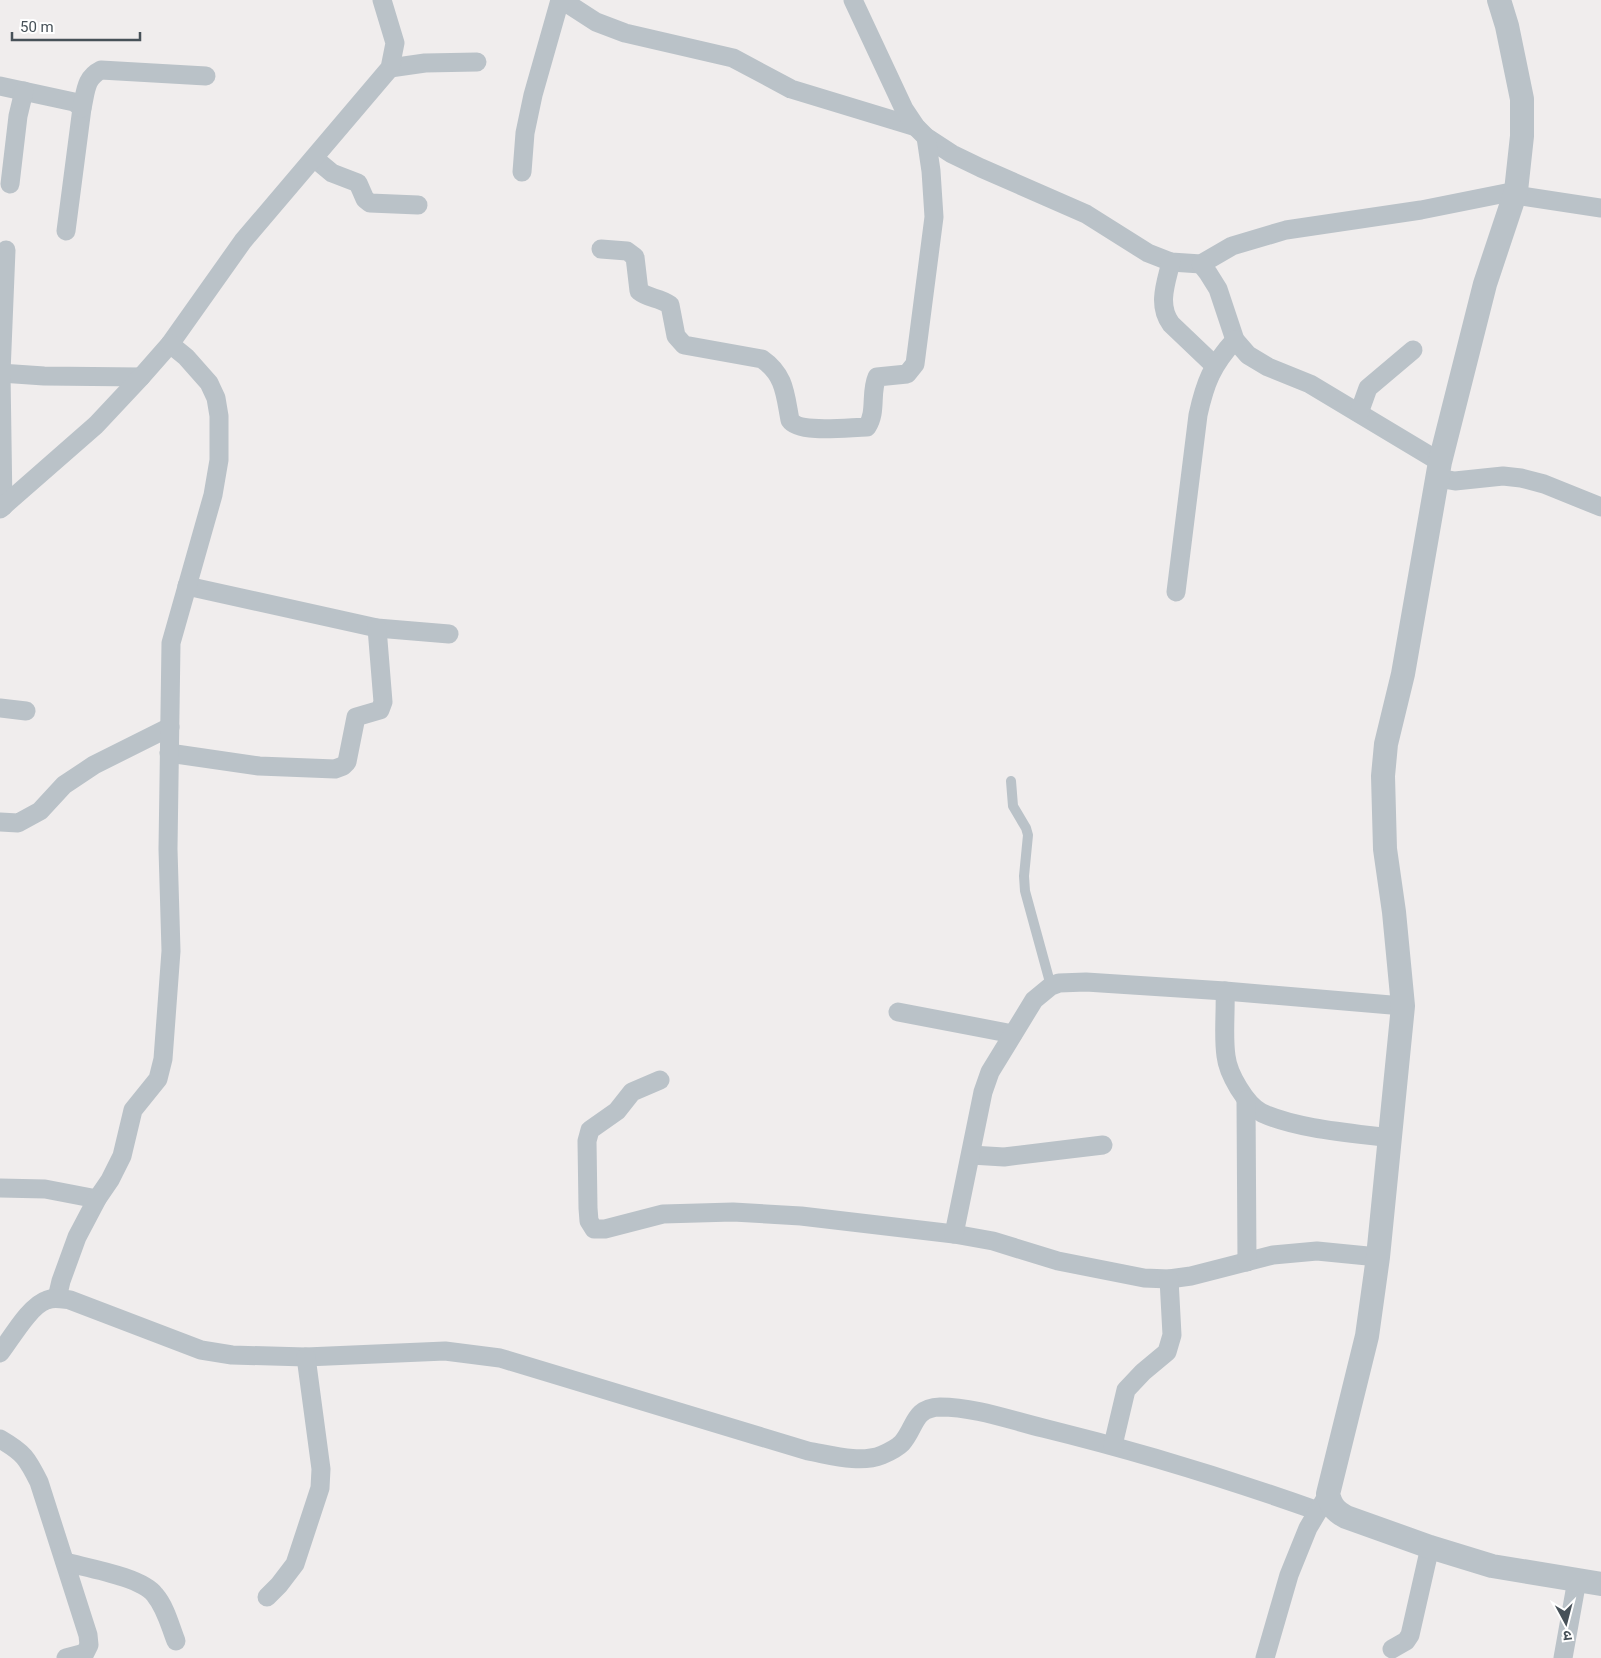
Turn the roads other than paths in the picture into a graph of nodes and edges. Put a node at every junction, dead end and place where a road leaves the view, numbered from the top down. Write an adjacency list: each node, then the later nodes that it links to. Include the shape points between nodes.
1 (382, 0): 6 (street, via 395,43)
2 (561, 0): 11 (street, via 596,22 624,33 733,58 791,89); 13 (street, via 533,95 525,133)
3 (853, 0): 11 (street, via 904,109)
4 (1499, 0): 15 (street, via 1522,99)
5 (477, 62): 6 (street, via 425,63)
6 (390, 68): 12 (street)
7 (206, 76): 10 (street, via 101,70 89,80)
8 (0, 86): 9 (street)
9 (24, 91): 10 (street, via 74,102); 14 (street)
10 (82, 108): 18 (street)
11 (921, 132): 19 (street, via 930,171 934,217 915,364 907,374 876,377 872,419 867,426 804,428 793,424 783,384 772,366 762,359 684,345 676,336 670,304 639,291 635,257 626,251); 21 (street, via 952,154 1086,214 1148,253)
12 (314, 158): 16 (street, via 332,173 358,183 370,203); 24 (street, via 243,241)
13 (522, 172)
14 (10, 184)
15 (1516, 193): 17 (street); 22 (street, via 1286,230 1232,246); 30 (street, via 1485,284)
16 (418, 205)
17 (1601, 208)
18 (66, 231)
19 (601, 249)
20 (6, 250): 27 (street)
21 (1171, 262): 22 (street); 26 (street, via 1163,299 1165,317)
22 (1201, 264): 23 (street, via 1218,288)
23 (1235, 340): 26 (street); 29 (street, via 1248,355 1268,367 1310,384)
24 (170, 344): 28 (street); 33 (street, via 209,383 219,416 219,460 213,495)
25 (1413, 350): 29 (street, via 1368,388)
26 (1214, 365): 34 (street, via 1198,415)
27 (0, 373): 28 (street); 32 (street)
28 (141, 377): 32 (street, via 96,425)
29 (1359, 413): 30 (street)
30 (1439, 470): 31 (street, via 1455,481 1503,476 1522,478); 45 (street, via 1403,674 1386,744 1383,776 1384,849)
31 (1601, 507)
32 (2, 508)
33 (187, 586): 35 (street); 39 (street, via 171,643)
34 (1176, 592)
35 (377, 628): 36 (street); 40 (street, via 382,702 380,710 356,717 344,766 335,769 259,766)
36 (449, 634)
37 (0, 708): 38 (street)
38 (26, 711)
39 (170, 727): 40 (street); 42 (street, via 94,765 64,785 40,811 18,823)
40 (169, 753): 54 (street, via 171,952 163,1059 158,1079 133,1110 122,1156)
41 (1011, 781): 43 (lane, via 1013,806 1028,835 1024,890)
42 (0, 822)
43 (1051, 986): 44 (street, via 1086,982); 47 (street, via 1034,1000)
44 (1226, 991): 45 (street); 49 (street, via 1226,1057 1230,1072)
45 (1403, 1006): 50 (street)
46 (898, 1012): 47 (street)
47 (1013, 1034): 52 (street, via 990,1072 983,1092)
48 (660, 1080): 55 (street, via 632,1092 617,1111 590,1130 587,1141 588,1208 589,1221 594,1229 663,1214 733,1212 801,1216)
49 (1246, 1100): 50 (street, via 1260,1112 1289,1122); 57 (street)
50 (1390, 1138): 56 (street)
51 (1103, 1145): 52 (street, via 1004,1157)
52 (971, 1155): 55 (street)
53 (0, 1188): 54 (street, via 45,1189)
54 (97, 1199): 59 (street, via 77,1237)
55 (954, 1234): 58 (street, via 993,1241 1058,1261 1144,1278)
56 (1378, 1257): 57 (street, via 1317,1251 1273,1255); 64 (street, via 1367,1336)
57 (1247, 1262): 58 (street)
58 (1169, 1279): 63 (street, via 1172,1335 1167,1352 1126,1390)
59 (57, 1298): 60 (street, via 35,1306); 61 (street, via 70,1300 201,1350 232,1356)
60 (0, 1353)
61 (306, 1357): 63 (street, via 445,1351 500,1358 808,1451 840,1457 880,1456 894,1449 902,1443 919,1414 938,1407 960,1408); 69 (street, via 321,1469 320,1488 295,1564)
62 (0, 1439): 66 (street, via 19,1450 30,1464)
63 (1113, 1445): 64 (street, via 1232,1481)
64 (1323, 1502): 65 (street, via 1342,1515); 73 (street, via 1308,1528 1289,1575)
65 (1430, 1547): 67 (street, via 1492,1566); 71 (street, via 1410,1635)
66 (65, 1562): 70 (street, via 146,1586 162,1605); 72 (street, via 89,1645 85,1652)
67 (1577, 1580): 68 (street); 74 (street)
68 (1601, 1584)
69 (267, 1597)
70 (176, 1641)
71 (1392, 1649)
72 (66, 1658)
73 (1266, 1658)
74 (1563, 1658)

